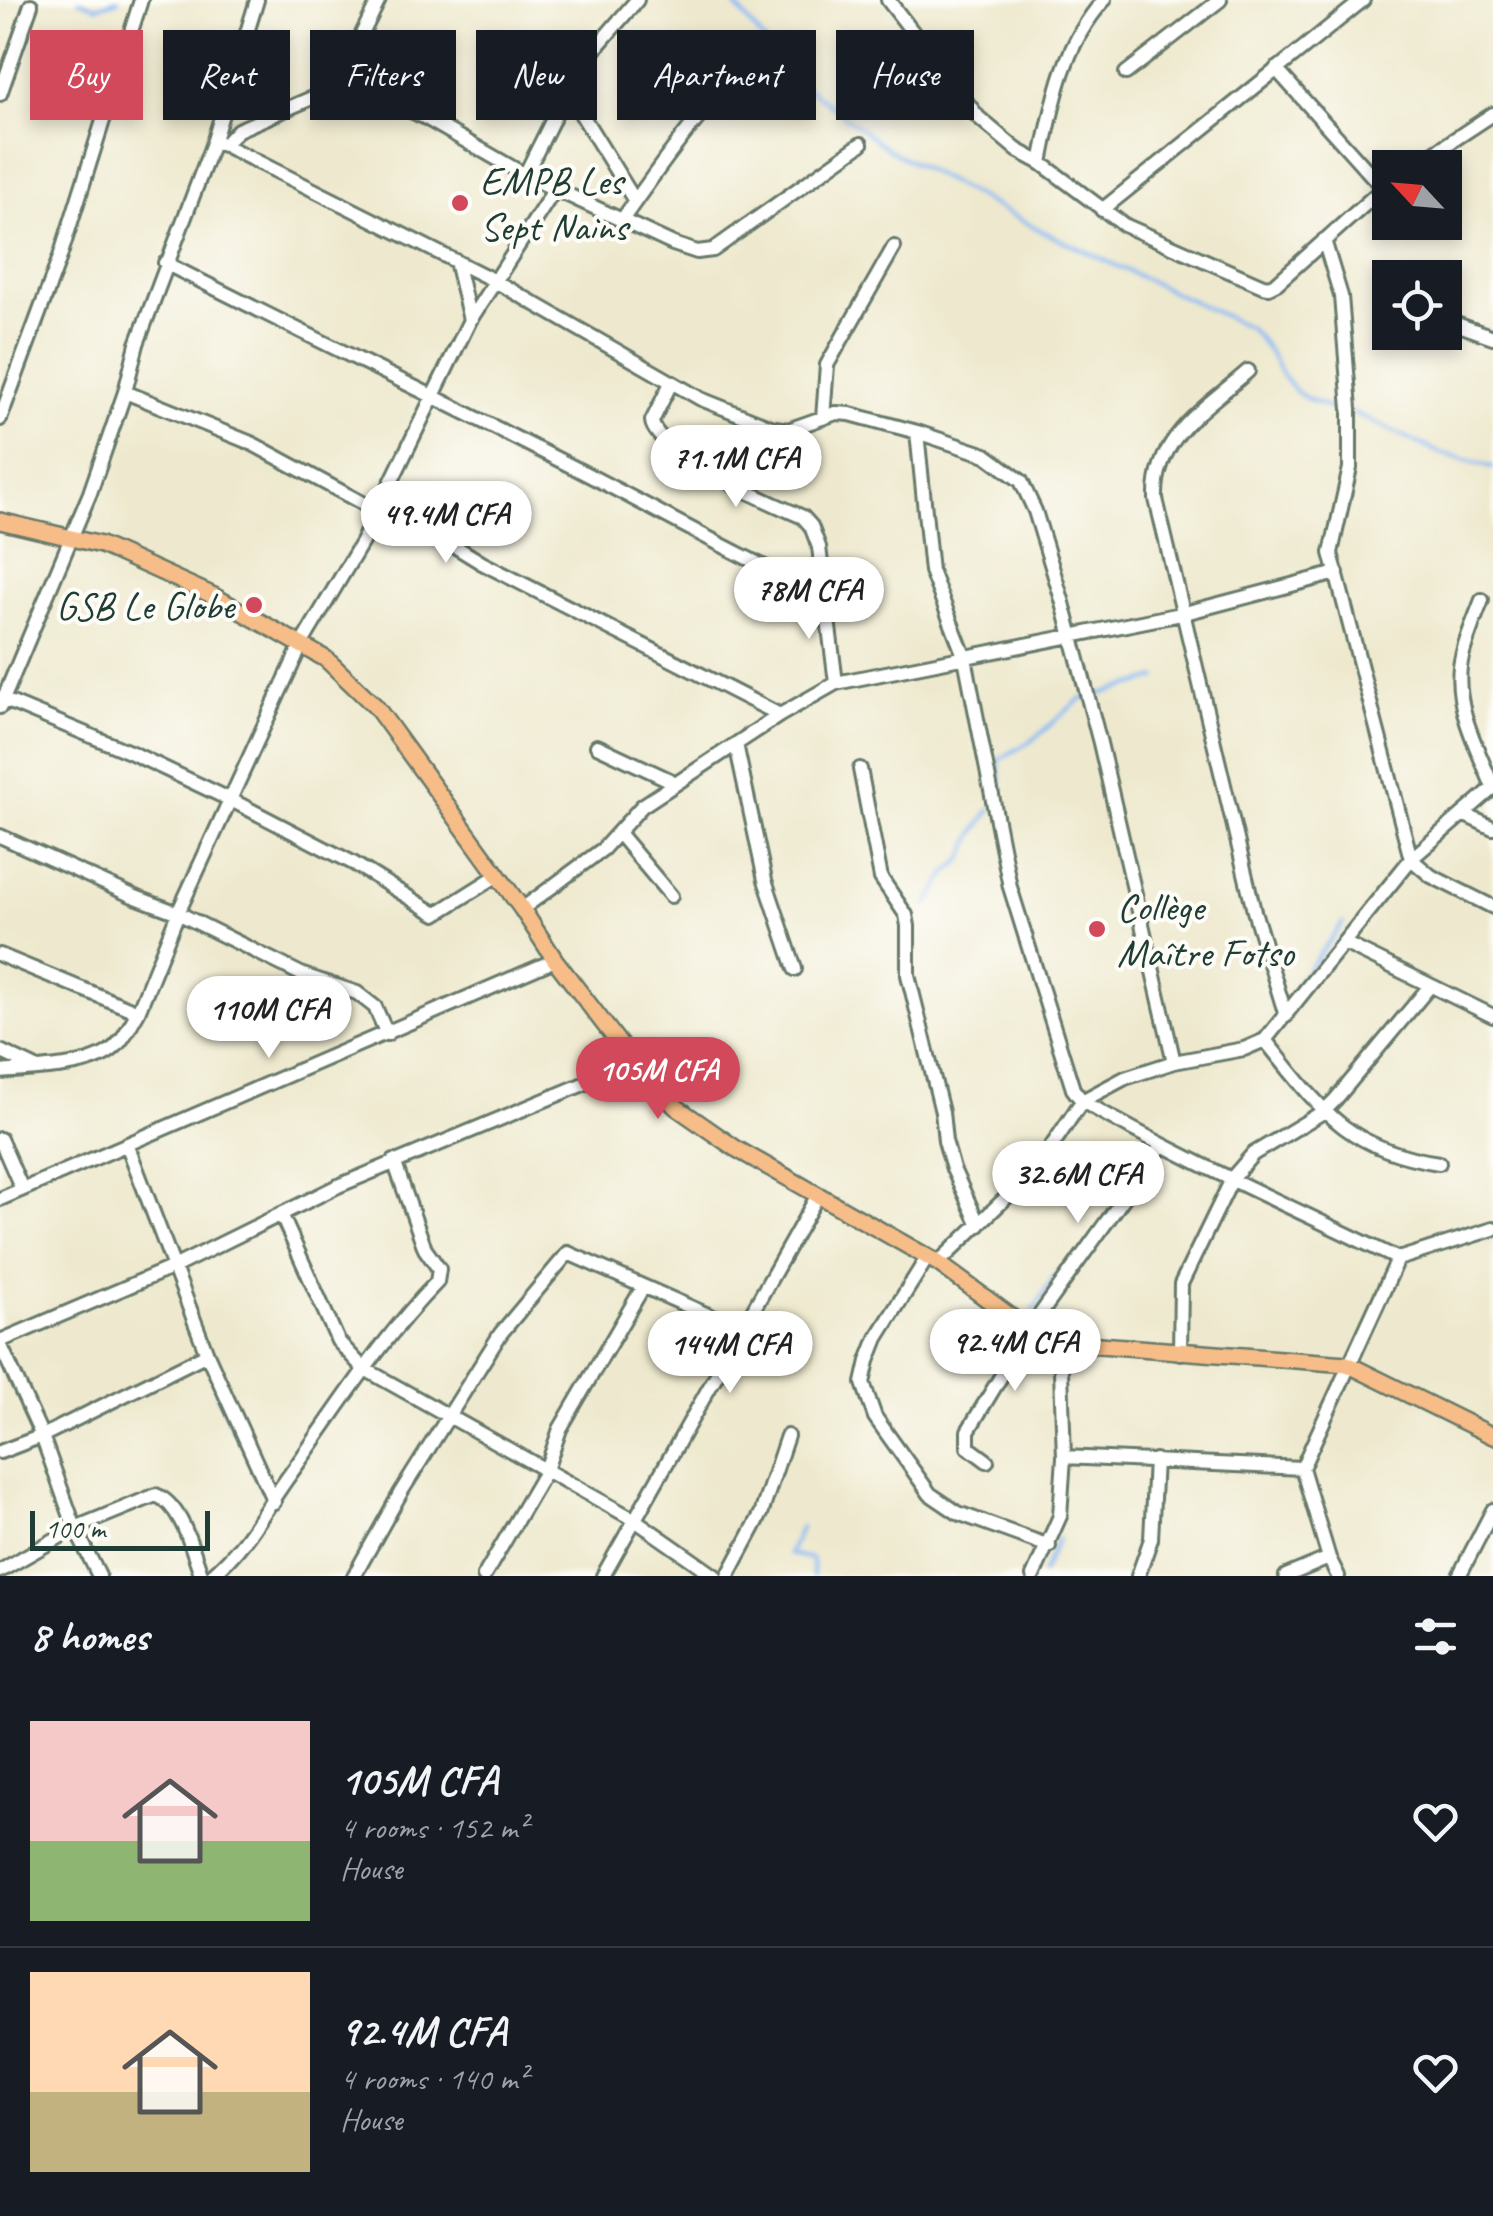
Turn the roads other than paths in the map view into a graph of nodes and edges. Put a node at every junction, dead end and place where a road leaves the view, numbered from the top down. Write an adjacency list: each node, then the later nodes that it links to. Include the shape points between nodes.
1 (140, 0): 44 (street, via 60,258)
2 (257, 0): 21 (street)
3 (379, 0): 10 (street)
4 (636, 0): 11 (street)
5 (888, 0): 24 (street, via 978,118)
6 (1104, 0): 24 (street, via 1070,50)
7 (1220, 0): 13 (street)
8 (1363, 0): 12 (street)
9 (31, 5): 14 (street)
10 (364, 30)
11 (597, 51)
12 (1276, 69): 25 (street); 30 (street)
13 (1126, 73)
14 (0, 94)
15 (310, 98): 21 (street)
16 (1493, 114): 23 (street)
17 (428, 120): 26 (street)
18 (552, 120): 26 (street)
19 (584, 120): 29 (street)
20 (695, 120): 29 (street)
21 (219, 143): 34 (street); 35 (street)
22 (861, 144): 31 (street, via 713,250 697,252)
23 (1438, 150)
24 (1041, 162): 30 (street)
25 (1372, 169)
26 (526, 175): 27 (street)
27 (555, 189): 31 (street); 36 (street)
28 (1372, 197): 32 (street)
29 (635, 201): 31 (street)
30 (1102, 210): 32 (street, via 1269,287)
31 (622, 220)
32 (1324, 240): 50 (street, via 1341,296 1348,371 1350,468 1331,543)
33 (894, 247): 45 (street, via 827,365)
34 (456, 261): 36 (street); 37 (street)
35 (166, 262): 42 (street); 43 (street)
36 (495, 281): 37 (street); 41 (street)
37 (470, 320): 43 (street)
38 (1462, 326): 39 (street)
39 (1493, 337)
40 (1248, 371): 53 (street, via 1170,443 1158,464 1156,499)
41 (671, 384): 45 (street, via 771,427 788,430); 51 (street, via 652,421 656,436 720,478 803,516 819,546)
42 (125, 392): 47 (street, via 251,443); 49 (street)
43 (434, 395): 47 (street); 51 (street)
44 (0, 418)
45 (823, 418): 46 (street, via 850,414)
46 (917, 432): 54 (street, via 986,456 1021,481); 56 (street, via 931,571)
47 (377, 511): 55 (street); 59 (street, via 422,526)
48 (0, 521): 49 (main road)
49 (71, 537): 55 (main road, via 140,561); 58 (street)
50 (1337, 573): 53 (street); 70 (street)
51 (825, 596): 57 (street)
52 (1482, 600): 64 (street, via 1459,680)
53 (1182, 614): 54 (street); 82 (street)
54 (1070, 636): 56 (street); 87 (street)
55 (302, 643): 65 (street); 71 (main road, via 376,707)
56 (965, 658): 57 (street); 91 (street, via 1010,887 1068,1077)
57 (836, 683): 59 (street)
58 (1, 701): 65 (street)
59 (780, 715): 60 (street)
60 (736, 744): 63 (street); 79 (street, via 765,880)
61 (597, 746): 63 (street)
62 (860, 770): 103 (street, via 882,878 906,915 908,975 945,1141)
63 (676, 783): 68 (street, via 642,806)
64 (1493, 787): 66 (street)
65 (231, 800): 71 (street, via 436,914); 75 (street)
66 (1462, 814): 67 (street); 70 (street)
67 (1493, 828)
68 (619, 834): 72 (street); 74 (street)
69 (0, 836): 75 (street)
70 (1411, 859): 73 (street, via 1430,876); 76 (street)
71 (498, 875): 74 (main road)
72 (671, 896)
73 (1493, 907)
74 (522, 909): 78 (main road)
75 (178, 913): 81 (street); 84 (street, via 303,975 357,993 375,1007)
76 (1344, 943): 80 (street); 82 (street)
77 (0, 955): 81 (street)
78 (555, 960): 84 (street); 88 (main road)
79 (795, 970)
80 (1430, 986): 83 (street); 92 (street)
81 (138, 1012): 89 (street, via 110,1052)
82 (1286, 1016): 85 (street)
83 (1493, 1016)
84 (387, 1034): 94 (street)
85 (1264, 1040): 87 (street); 92 (street)
86 (0, 1051): 89 (street)
87 (1174, 1062): 91 (street)
88 (634, 1064): 96 (street); 100 (main road, via 676,1107)
89 (37, 1069): 90 (street)
90 (0, 1072)
91 (1082, 1101): 95 (street); 103 (street, via 1036,1168)
92 (1323, 1112): 97 (street, via 1359,1138); 98 (street, via 1254,1154)
93 (0, 1139): 99 (street)
94 (126, 1144): 99 (street); 107 (street)
95 (1161, 1146): 98 (street); 110 (street)
96 (394, 1161): 102 (street); 116 (street, via 440,1276)
97 (1439, 1163)
98 (1233, 1177): 106 (street); 113 (street, via 1181,1284)
99 (22, 1189): 101 (street)
100 (818, 1195): 105 (main road); 109 (street)
101 (0, 1199)
102 (281, 1214): 107 (street); 116 (street, via 338,1341)
103 (979, 1226): 105 (street)
104 (1493, 1230): 106 (street)
105 (933, 1260): 110 (main road); 131 (street, via 868,1361 864,1383 875,1416 930,1494 958,1513)
106 (1398, 1260): 115 (street)
107 (176, 1266): 112 (street); 114 (street)
108 (643, 1288): 109 (street); 117 (street, via 568,1253 501,1333); 126 (street, via 560,1429)
109 (742, 1330): 129 (street)
110 (1029, 1330): 111 (main road); 124 (street, via 968,1432 968,1446)
111 (1060, 1342): 113 (main road); 122 (street)
112 (0, 1343): 118 (street)
113 (1180, 1353): 115 (main road)
114 (207, 1354): 118 (street); 127 (street)
115 (1347, 1364): 120 (main road); 125 (street)
116 (364, 1368): 117 (street); 127 (street)
117 (449, 1418): 126 (street); 137 (street)
118 (42, 1436): 121 (street); 130 (street)
119 (787, 1436): 141 (street, via 762,1514)
120 (1493, 1436)
121 (0, 1452)
122 (1064, 1458): 123 (street); 131 (street, via 1060,1516)
123 (1155, 1460): 125 (street); 143 (street, via 1150,1539)
124 (987, 1461)
125 (1302, 1468): 132 (street)
126 (546, 1470): 129 (street); 138 (street)
127 (274, 1502): 136 (street)
128 (1493, 1510): 146 (street)
129 (636, 1520): 139 (street); 140 (street)
130 (75, 1528): 133 (street); 134 (street); 135 (street, via 162,1496)
131 (1049, 1546): 142 (street)
132 (1328, 1558): 144 (street); 145 (street)
133 (0, 1572)
134 (99, 1576)
135 (202, 1576)
136 (211, 1576)
137 (354, 1576)
138 (484, 1576)
139 (603, 1576)
140 (714, 1576)
141 (728, 1576)
142 (1033, 1576)
143 (1138, 1576)
144 (1286, 1576)
145 (1338, 1576)
146 (1459, 1576)

